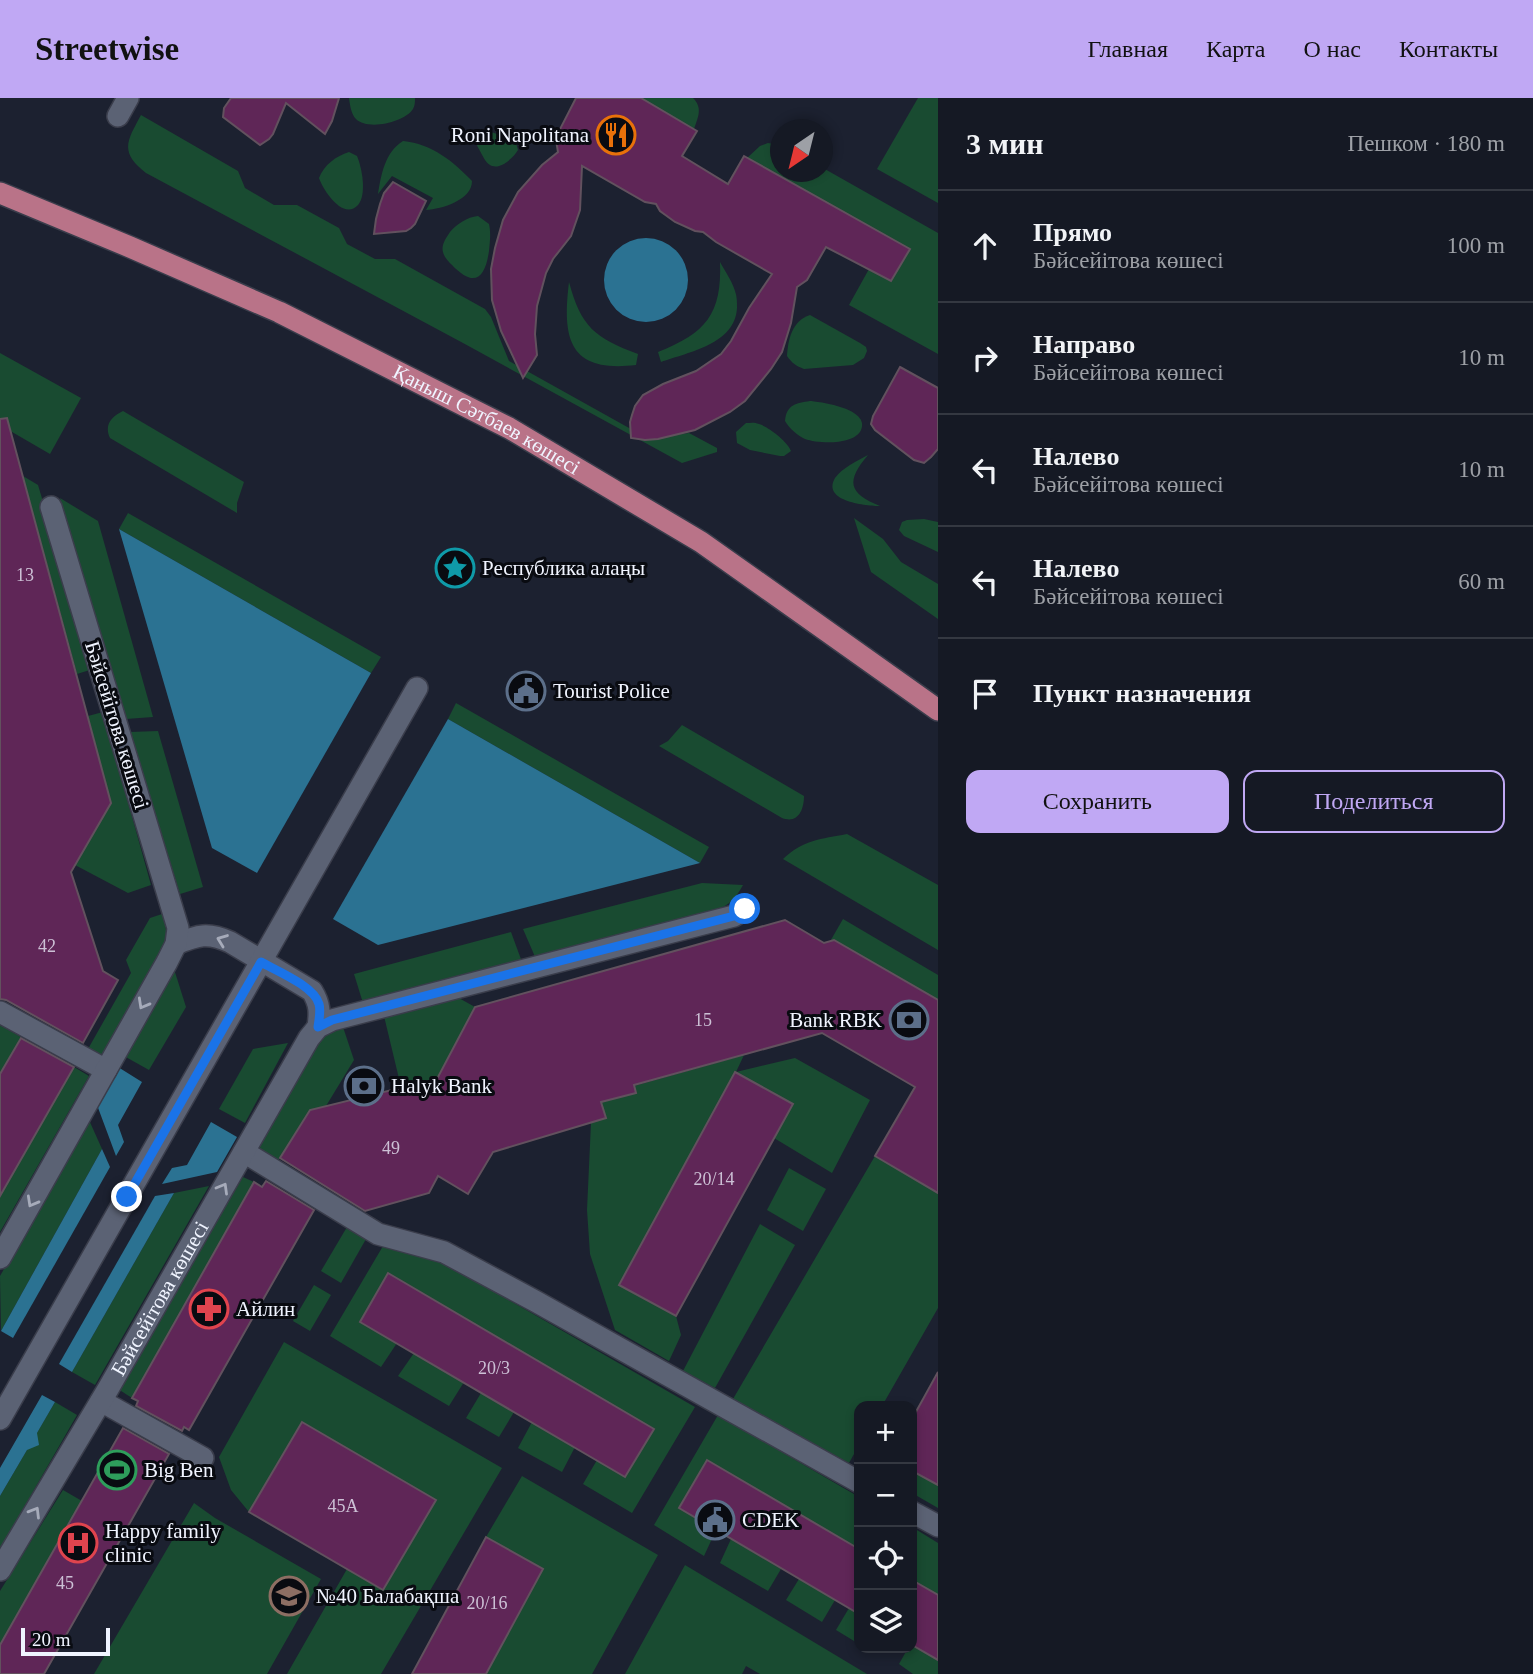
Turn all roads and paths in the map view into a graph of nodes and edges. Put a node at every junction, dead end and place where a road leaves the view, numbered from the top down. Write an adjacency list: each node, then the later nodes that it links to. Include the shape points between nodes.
1 (0, 193): 4 (main road, Қаныш Сәтбаев көшесі, via 279,312 509,428 701,542)
2 (51, 507): 6 (street, Бәйсейітова көшесі, via 178,928)
3 (417, 688): 7 (street)
4 (938, 710)
5 (745, 909): 9 (street, via 734,916)
6 (176, 944): 7 (street, one-way to 6, via 217,936); 10 (street, one-way to 10)
7 (261, 962): 9 (street, via 312,991 319,1002); 14 (street)
8 (0, 1012): 10 (street)
9 (318, 1027): 11 (street, Бәйсейітова көшесі)
10 (106, 1070): 12 (street, one-way to 12)
11 (244, 1153): 13 (street, Бәйсейітова көшесі, one-way to 11); 16 (street, via 378,1234 444,1252)
12 (0, 1258)
13 (101, 1401): 15 (street); 19 (street, Бәйсейітова көшесі, one-way to 13)
14 (0, 1419)
15 (203, 1458)
16 (854, 1479)
17 (917, 1515): 18 (street)
18 (938, 1526)
19 (0, 1570)

